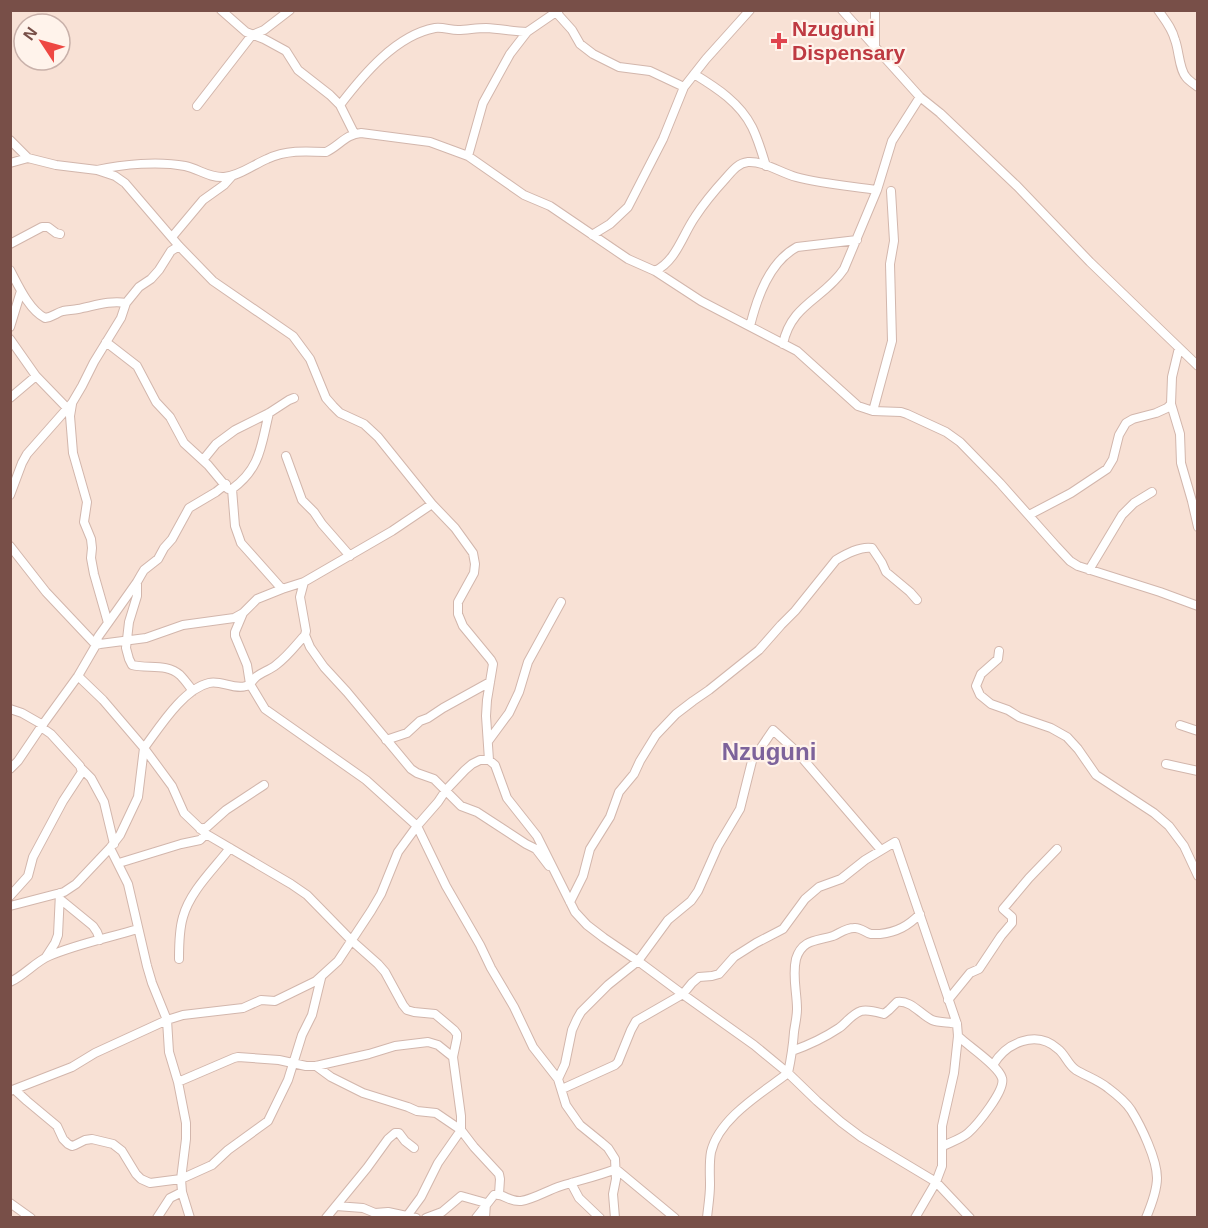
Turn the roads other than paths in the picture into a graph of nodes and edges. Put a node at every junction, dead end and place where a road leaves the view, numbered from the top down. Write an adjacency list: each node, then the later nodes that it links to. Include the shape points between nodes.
1 (221, 10): 9 (street)
2 (290, 10): 9 (street)
3 (750, 10): 11 (street)
4 (842, 10): 10 (street)
5 (874, 10): 10 (street)
6 (1158, 10): 13 (street, via 1175,40 1185,75)
7 (556, 11): 8 (street); 12 (street, via 582,47 593,54 619,67 650,71)
8 (527, 32): 15 (street, via 442,27 422,31 372,67); 19 (street, via 487,95)
9 (252, 35): 15 (street, via 284,49 298,70); 16 (street)
10 (874, 46): 14 (street)
11 (694, 74): 12 (street); 22 (street, via 726,95 749,122)
12 (684, 87): 28 (street, via 628,207)
13 (1197, 87)
14 (920, 97): 25 (street, via 892,141); 42 (street, via 1017,186)
15 (340, 105): 17 (street)
16 (197, 106)
17 (354, 133): 19 (street, via 430,142); 24 (street, via 326,153 283,153)
18 (10, 140): 20 (street)
19 (468, 156): 28 (street, via 524,195 550,206)
20 (28, 158): 21 (street); 23 (street)
21 (10, 163)
22 (766, 166): 25 (street, via 795,177); 34 (street, via 748,162 735,168 699,211 676,252)
23 (97, 170): 24 (street, via 172,164 210,176); 29 (street, via 125,183)
24 (232, 176): 29 (street, via 203,200)
25 (877, 190): 30 (street)
26 (891, 191): 49 (street, via 892,342)
27 (60, 234): 31 (street, via 42,227)
28 (592, 234): 34 (street, via 628,260)
29 (172, 237): 32 (street)
30 (856, 240): 37 (street, via 793,249 774,268); 41 (street, via 840,276 796,315)
31 (10, 244)
32 (179, 246): 36 (street); 56 (street, via 213,281 293,336 310,359 326,398 340,413 364,424 378,437)
33 (10, 270): 35 (street)
34 (655, 271): 37 (street)
35 (21, 291): 36 (street, via 45,318 96,304); 38 (street)
36 (126, 303): 40 (street)
37 (750, 326): 41 (street)
38 (10, 327)
39 (10, 339): 44 (street)
40 (106, 342): 48 (street); 52 (street, via 137,366 184,443)
41 (783, 344): 49 (street, via 803,355 858,406)
42 (1179, 348): 43 (street); 47 (street)
43 (1197, 366)
44 (36, 376): 45 (street); 48 (street)
45 (10, 398)
46 (294, 398): 50 (street)
47 (1171, 404): 57 (street, via 1126,423 1107,469); 58 (street)
48 (70, 406): 55 (street, via 27,454); 69 (street, via 73,453 87,502 84,525 91,539 94,574)
49 (873, 411): 57 (street, via 907,414 953,437)
50 (269, 413): 52 (street, via 235,430); 53 (street, via 260,455 248,475)
51 (286, 456): 60 (street, via 302,500)
52 (203, 460): 53 (street)
53 (229, 487): 62 (street, via 189,508 158,559); 64 (street, via 241,543)
54 (1152, 492): 61 (street, via 1122,515)
55 (10, 495)
56 (432, 504): 60 (street); 75 (street, via 472,553 474,573 458,602 458,614 491,660)
57 (1029, 515): 61 (street, via 1070,561)
58 (1197, 527)
59 (10, 546): 72 (street)
60 (350, 556): 63 (street)
61 (1089, 570): 67 (street)
62 (137, 582): 69 (street); 71 (street)
63 (304, 582): 64 (street); 70 (street, via 300,597)
64 (282, 589): 68 (street, via 257,599)
65 (917, 600): 103 (street, via 886,572 872,548 836,560 759,650 693,700 656,735 619,792 590,849)
66 (561, 602): 83 (street, via 528,662 509,713)
67 (1197, 606)
68 (243, 613): 71 (street); 76 (street, via 235,636)
69 (108, 623): 72 (street)
70 (305, 634): 76 (street, via 280,661); 82 (street, via 324,667)
71 (128, 640): 72 (street); 77 (street, via 132,665 174,671)
72 (96, 645): 74 (street)
73 (999, 651): 100 (street, via 998,659 981,674 976,686 980,695 991,704 1067,737 1096,775 1169,826 1184,846)
74 (78, 676): 80 (street); 84 (street)
75 (490, 682): 82 (street, via 420,721 407,733); 83 (street, via 486,716)
76 (250, 684): 77 (street, via 238,687 209,683); 92 (street, via 269,713 366,780)
77 (193, 691): 84 (street)
78 (10, 709): 80 (street)
79 (1180, 725): 81 (street)
80 (42, 726): 87 (street); 88 (street)
81 (1197, 731)
82 (386, 740): 91 (street, via 411,769 434,779)
83 (489, 740): 85 (street)
84 (144, 748): 93 (street, via 171,786 184,813); 94 (street, via 138,797)
85 (489, 760): 91 (street, via 472,764); 99 (street, via 495,765 507,798 537,836)
86 (1166, 764): 89 (street)
87 (10, 769)
88 (82, 769): 94 (street, via 104,802); 101 (street, via 33,857 28,876)
89 (1197, 771)
90 (264, 785): 93 (street)
91 (446, 790): 92 (street); 99 (street, via 461,806 532,847)
92 (417, 826): 108 (street, via 398,852 381,894); 125 (street, via 533,1047)
93 (203, 831): 95 (street); 98 (street, via 200,840)
94 (112, 846): 98 (street); 102 (street)
95 (230, 848): 108 (street, via 299,889); 110 (street, via 186,907)
96 (1058, 849): 115 (street, via 1003,909 1012,923 979,969 970,973)
97 (881, 850): 105 (street, via 894,842); 111 (street, via 797,752 773,730 752,761 740,809 698,891 668,920); 114 (street, via 841,879 819,887 783,929 734,957 716,976 699,977)
98 (118, 863): 106 (street, via 128,884)
99 (553, 868): 103 (street)
100 (1197, 876)
101 (10, 896)
102 (60, 896): 104 (street); 107 (street, via 93,926); 109 (street, via 58,935)
103 (570, 902): 111 (street, via 588,925)
104 (10, 906)
105 (920, 914): 115 (street); 119 (street, via 893,932 871,934 852,928 804,945 796,959 797,1010)
106 (138, 929): 107 (street); 116 (street, via 152,983)
107 (100, 940): 109 (street)
108 (351, 940): 112 (street, via 338,962); 120 (street, via 385,972 407,1010 435,1014 454,1030 457,1038)
109 (46, 957): 113 (street)
110 (179, 959)
111 (638, 961): 114 (street); 125 (street, via 601,992 577,1019)
112 (321, 978): 116 (street, via 277,1001 261,1000 243,1008); 121 (street, via 314,1011)
113 (10, 982)
114 (682, 994): 124 (street); 127 (street, via 636,1021 615,1065)
115 (948, 1000): 117 (street)
116 (167, 1020): 126 (street); 128 (street, via 72,1067)
117 (957, 1024): 118 (street); 119 (street, via 932,1019 908,1004 897,1002 884,1014 861,1011 824,1038)
118 (958, 1036): 122 (street); 130 (street, via 942,1126)
119 (792, 1052): 124 (street)
120 (453, 1057): 123 (street, via 428,1042 395,1046); 129 (street)
121 (294, 1063): 123 (street); 126 (street, via 234,1058); 133 (street, via 264,1125 212,1165)
122 (993, 1065): 130 (street, via 1001,1075 1002,1088 969,1132); 155 (street, via 1008,1047 1025,1040 1044,1041 1058,1048 1075,1070 1097,1080 1125,1103 1156,1168 1156,1187)
123 (316, 1066): 129 (street, via 363,1093 417,1111 436,1113)
124 (788, 1073): 134 (street, via 861,1137); 152 (street, via 734,1115 717,1137 710,1159)
125 (558, 1079): 127 (street)
126 (178, 1082): 133 (street, via 186,1132)
127 (562, 1089): 132 (street, via 566,1105 580,1125 608,1148)
128 (13, 1090): 133 (street, via 57,1126 68,1144 92,1139 113,1144 141,1179 150,1183)
129 (461, 1130): 137 (street, via 499,1174); 141 (street, via 438,1164)
130 (943, 1146): 134 (street)
131 (414, 1148): 140 (street, via 399,1133 388,1138)
132 (616, 1169): 135 (street); 150 (street); 151 (street)
133 (181, 1179): 136 (street)
134 (936, 1182): 153 (street); 154 (street)
135 (572, 1183): 137 (street, via 524,1200 512,1201); 149 (street, via 579,1198)
136 (182, 1192): 143 (street, via 170,1198); 144 (street)
137 (499, 1194): 139 (street)
138 (10, 1203): 142 (street)
139 (486, 1203): 146 (street, via 460,1196 442,1212); 147 (street); 148 (street)
140 (336, 1206): 141 (street); 145 (street)
141 (412, 1217)
142 (32, 1218)
143 (157, 1218)
144 (190, 1218)
145 (326, 1218)
146 (426, 1218)
147 (476, 1218)
148 (485, 1218)
149 (600, 1218)
150 (615, 1218)
151 (675, 1218)
152 (707, 1218)
153 (915, 1218)
154 (970, 1218)
155 (1146, 1218)

